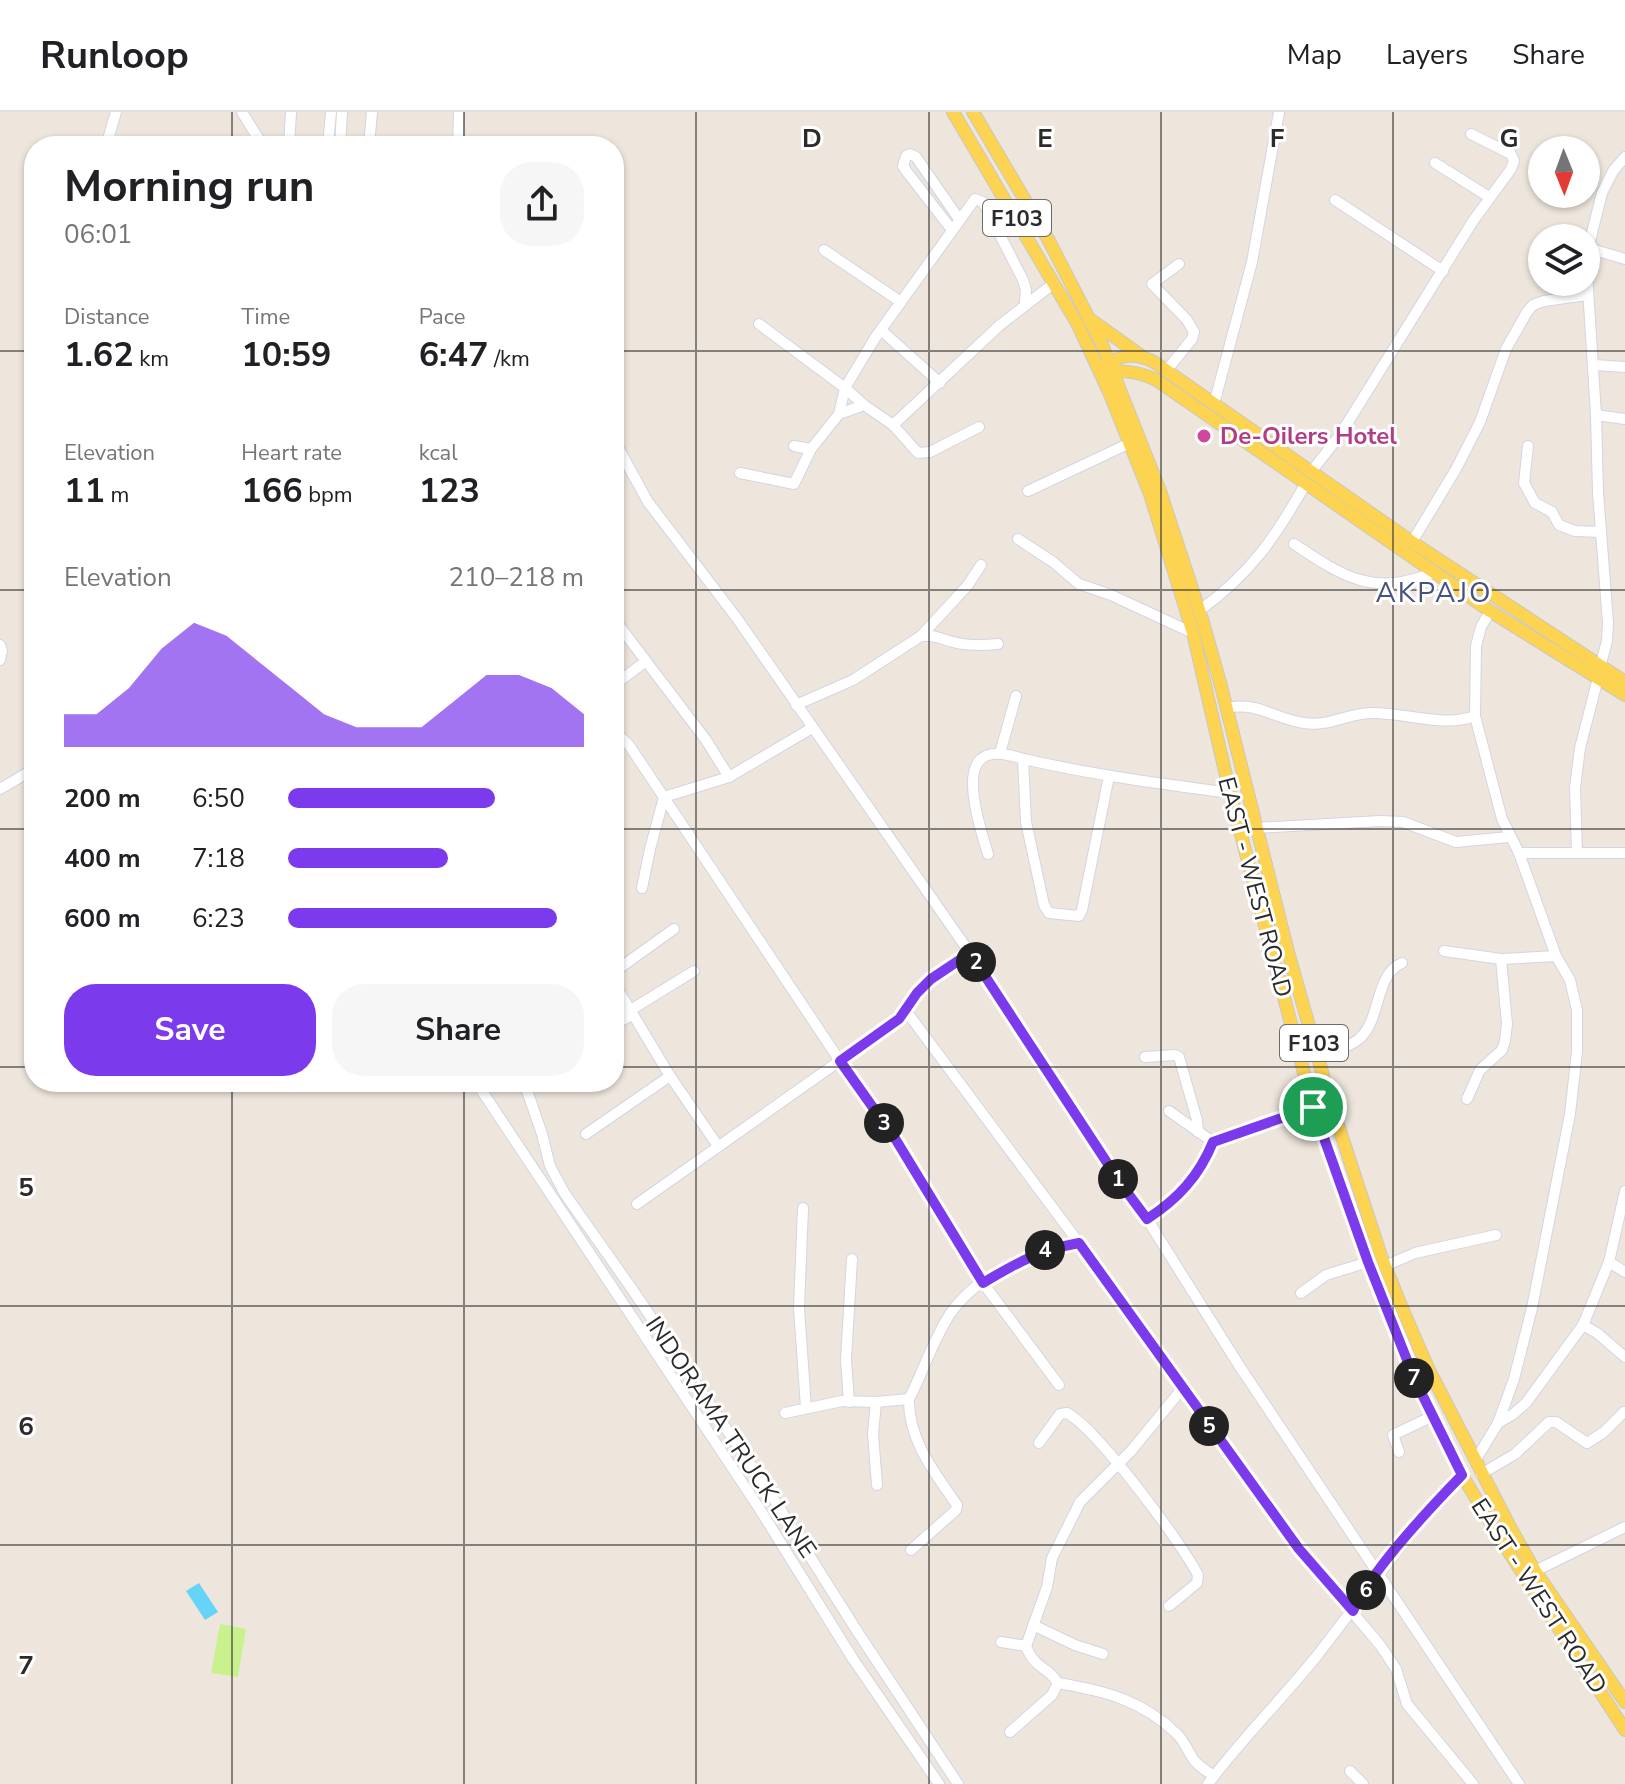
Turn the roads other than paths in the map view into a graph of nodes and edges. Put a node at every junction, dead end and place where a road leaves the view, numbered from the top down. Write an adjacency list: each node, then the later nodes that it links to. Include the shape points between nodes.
1 (116, 112): 12 (street)
2 (242, 112): 13 (street)
3 (291, 112): 14 (street)
4 (331, 112): 15 (street)
5 (342, 112): 16 (street)
6 (372, 112): 17 (street)
7 (459, 112): 18 (street)
8 (953, 112): 31 (main road, F103)
9 (973, 112): 36 (main road, F103, via 1048,239)
10 (1279, 112): 47 (street, via 1252,262)
11 (1471, 134): 21 (street, via 1505,149 1514,161)
12 (109, 136)
13 (257, 136)
14 (290, 136)
15 (329, 136)
16 (341, 136)
17 (370, 136)
18 (459, 136)
19 (1625, 157): 24 (street, via 1602,193)
20 (1435, 163): 21 (street)
21 (1489, 197): 30 (street)
22 (1335, 200): 30 (street)
23 (959, 219): 25 (street); 25 (street, via 916,157 906,156 903,166); 35 (street, via 972,201 983,202 1023,280)
24 (1594, 224)
25 (952, 230): 34 (street)
26 (824, 250): 34 (street)
27 (1600, 252): 28 (street)
28 (1625, 259)
29 (1179, 264): 43 (street, via 1152,284 1194,332)
30 (1443, 271): 61 (street)
31 (1053, 284): 35 (street); 36 (main road, F103)
32 (1580, 296): 65 (street, via 1544,301 1527,312 1506,349 1480,422)
33 (1587, 296): 40 (street)
34 (901, 302): 38 (street)
35 (1025, 302): 45 (street)
36 (1083, 322): 39 (main road); 42 (main road, EAST - WEST ROAD / F103)
37 (759, 324): 46 (street)
38 (881, 330): 45 (street); 46 (street)
39 (1140, 355): 42 (main road, via 1122,356); 43 (main road)
40 (1594, 365): 41 (street); 51 (street)
41 (1625, 367)
42 (1106, 370): 44 (main road); 49 (main road, EAST - WEST ROAD / F103); 55 (main road, EAST - WEST ROAD / F103)
43 (1166, 371): 47 (main road)
44 (1147, 375): 49 (main road, via 1131,381); 61 (main road)
45 (940, 383): 53 (street)
46 (845, 388): 48 (street); 50 (street)
47 (1214, 404): 61 (main road)
48 (864, 405): 50 (street); 53 (street)
49 (1127, 408): 69 (main road, EAST - WEST ROAD / F103)
50 (839, 414): 58 (street)
51 (1596, 415): 52 (street); 63 (street)
52 (1625, 419)
53 (893, 425): 54 (street, via 923,454)
54 (979, 427)
55 (1130, 443): 62 (street); 72 (main road, EAST - WEST ROAD / F103)
56 (794, 446): 58 (street)
57 (1528, 446): 63 (street, via 1524,483 1535,503 1552,512 1559,525)
58 (811, 449): 60 (street, via 794,484)
59 (624, 458): 83 (street, via 648,502)
60 (740, 473)
61 (1308, 477): 65 (main road); 68 (main road); 69 (street, via 1264,551 1228,590)
62 (1028, 491)
63 (1601, 532): 78 (street, via 1608,623)
64 (1018, 539): 72 (street, via 1079,584)
65 (1412, 542): 78 (main road)
66 (1294, 544): 68 (street, via 1330,569 1370,583 1409,583)
67 (981, 565): 73 (street)
68 (1435, 572): 70 (main road)
69 (1199, 611): 84 (main road, EAST - WEST ROAD / F103)
70 (1490, 611): 78 (main road); 85 (street, via 1476,646)
71 (624, 633): 77 (street)
72 (1193, 633): 94 (main road, EAST - WEST ROAD / F103)
73 (921, 636): 74 (street); 83 (street, via 853,680)
74 (998, 644)
75 (0, 645): 76 (street)
76 (0, 660)
77 (645, 662): 79 (street); 92 (street)
78 (1599, 673): 80 (main road); 81 (main road); 99 (street, via 1575,788)
79 (624, 678)
80 (1625, 682)
81 (1625, 695)
82 (1016, 696): 88 (street)
83 (796, 705): 86 (street)
84 (1226, 708): 85 (street, via 1251,706 1318,725 1367,713); 96 (main road, EAST - WEST ROAD / F103)
85 (1475, 716): 97 (street)
86 (812, 728): 92 (street); 105 (street)
87 (624, 740): 95 (street)
88 (1000, 753): 89 (street); 101 (street, via 983,757 974,775 977,821)
89 (1023, 759): 91 (street); 91 (street, via 1026,822 1049,913 1074,917 1082,910)
90 (24, 775): 93 (street)
91 (1109, 776): 94 (street)
92 (729, 777): 95 (street)
93 (0, 789)
94 (1230, 793): 122 (main road, EAST - WEST ROAD / F103)
95 (664, 797): 102 (street); 117 (street)
96 (1256, 828): 97 (street, via 1388,821 1456,842); 115 (main road, EAST - WEST ROAD / F103)
97 (1509, 837): 98 (street)
98 (1519, 853): 99 (street); 106 (street)
99 (1577, 853): 100 (street)
100 (1625, 853)
101 (988, 854)
102 (642, 888)
103 (674, 929): 109 (street)
104 (1444, 951): 107 (street)
105 (970, 953): 113 (street, via 931,979); 131 (street)
106 (1556, 956): 107 (street); 154 (street, via 1570,980 1577,1010 1570,1114 1532,1308)
107 (1501, 959): 121 (street, via 1505,1041 1480,1070)
108 (1402, 963): 115 (street, via 1387,973 1373,1020 1362,1036)
109 (624, 965)
110 (694, 971): 112 (street)
111 (624, 1002): 112 (street)
112 (629, 1011): 114 (street); 118 (street)
113 (906, 1011): 117 (street); 135 (street)
114 (624, 1019)
115 (1317, 1055): 139 (main road, EAST - WEST ROAD / F103)
116 (1145, 1057): 124 (street, via 1179,1057)
117 (840, 1061): 127 (street); 141 (street, via 896,1140)
118 (670, 1076): 125 (street); 127 (street)
119 (482, 1092): 133 (street)
120 (527, 1092): 132 (street, INDORAMA TRUCK LANE, via 550,1166)
121 (1467, 1099)
122 (1313, 1107): 126 (street); 137 (main road, EAST - WEST ROAD / F103)
123 (1169, 1111): 124 (street)
124 (1198, 1132): 126 (street)
125 (586, 1134)
126 (1213, 1142): 131 (street, via 1186,1188)
127 (718, 1146): 129 (street)
128 (1625, 1191): 138 (street)
129 (637, 1204)
130 (803, 1208): 150 (street, via 799,1308)
131 (1147, 1219): 165 (street)
132 (588, 1225): 133 (street); 180 (street, INDORAMA TRUCK LANE)
133 (572, 1230): 179 (street)
134 (1496, 1235): 139 (street, via 1415,1253)
135 (1079, 1243): 141 (street, via 1024,1259); 146 (street)
136 (852, 1259): 148 (street)
137 (1368, 1262): 142 (street, via 1326,1275); 153 (main road, EAST - WEST ROAD / F103)
138 (1609, 1262): 140 (street); 143 (street)
139 (1385, 1266): 157 (main road, EAST - WEST ROAD / F103)
140 (1625, 1272)
141 (983, 1283): 145 (street); 147 (street, via 950,1315)
142 (1301, 1293)
143 (1583, 1325): 144 (street); 154 (street, via 1526,1403)
144 (1625, 1357)
145 (1059, 1385)
146 (1182, 1389): 158 (street); 167 (street, via 1299,1549)
147 (909, 1399): 149 (street); 163 (street, via 929,1466 957,1505)
148 (849, 1402): 149 (street); 150 (street)
149 (876, 1402): 161 (street)
150 (806, 1408): 152 (street)
151 (1624, 1412): 159 (street, via 1587,1443 1549,1422 1515,1454)
152 (785, 1413)
153 (1433, 1416): 156 (street, via 1393,1435); 160 (main road, EAST - WEST ROAD / F103)
154 (1498, 1423): 157 (street)
155 (1039, 1443): 158 (street, via 1060,1414 1067,1413)
156 (1399, 1452)
157 (1475, 1461): 159 (main road, EAST - WEST ROAD / F103)
158 (1118, 1465): 166 (street, via 1198,1575 1197,1583); 168 (street, via 1080,1502 1068,1524)
159 (1481, 1474): 164 (main road, EAST - WEST ROAD / F103)
160 (1462, 1475): 165 (street); 174 (main road, EAST - WEST ROAD / F103)
161 (877, 1485)
162 (1625, 1527): 164 (street)
163 (911, 1550)
164 (1535, 1571): 173 (main road, EAST - WEST ROAD / F103)
165 (1378, 1574): 167 (street); 183 (street)
166 (1169, 1606)
167 (1353, 1611): 177 (street, via 1396,1669 1407,1704); 178 (street)
168 (1033, 1625): 170 (street); 171 (street)
169 (1001, 1642): 170 (street)
170 (1026, 1646): 172 (street, via 1034,1663)
171 (1103, 1654)
172 (1058, 1683): 175 (street, via 1052,1695); 178 (street, via 1131,1701 1175,1732)
173 (1625, 1702)
174 (1625, 1730)
175 (1010, 1732)
176 (1350, 1771): 181 (street)
177 (1462, 1779): 182 (street)
178 (1211, 1780)
179 (939, 1784)
180 (958, 1784)
181 (1363, 1784)
182 (1473, 1784)
183 (1519, 1784)

